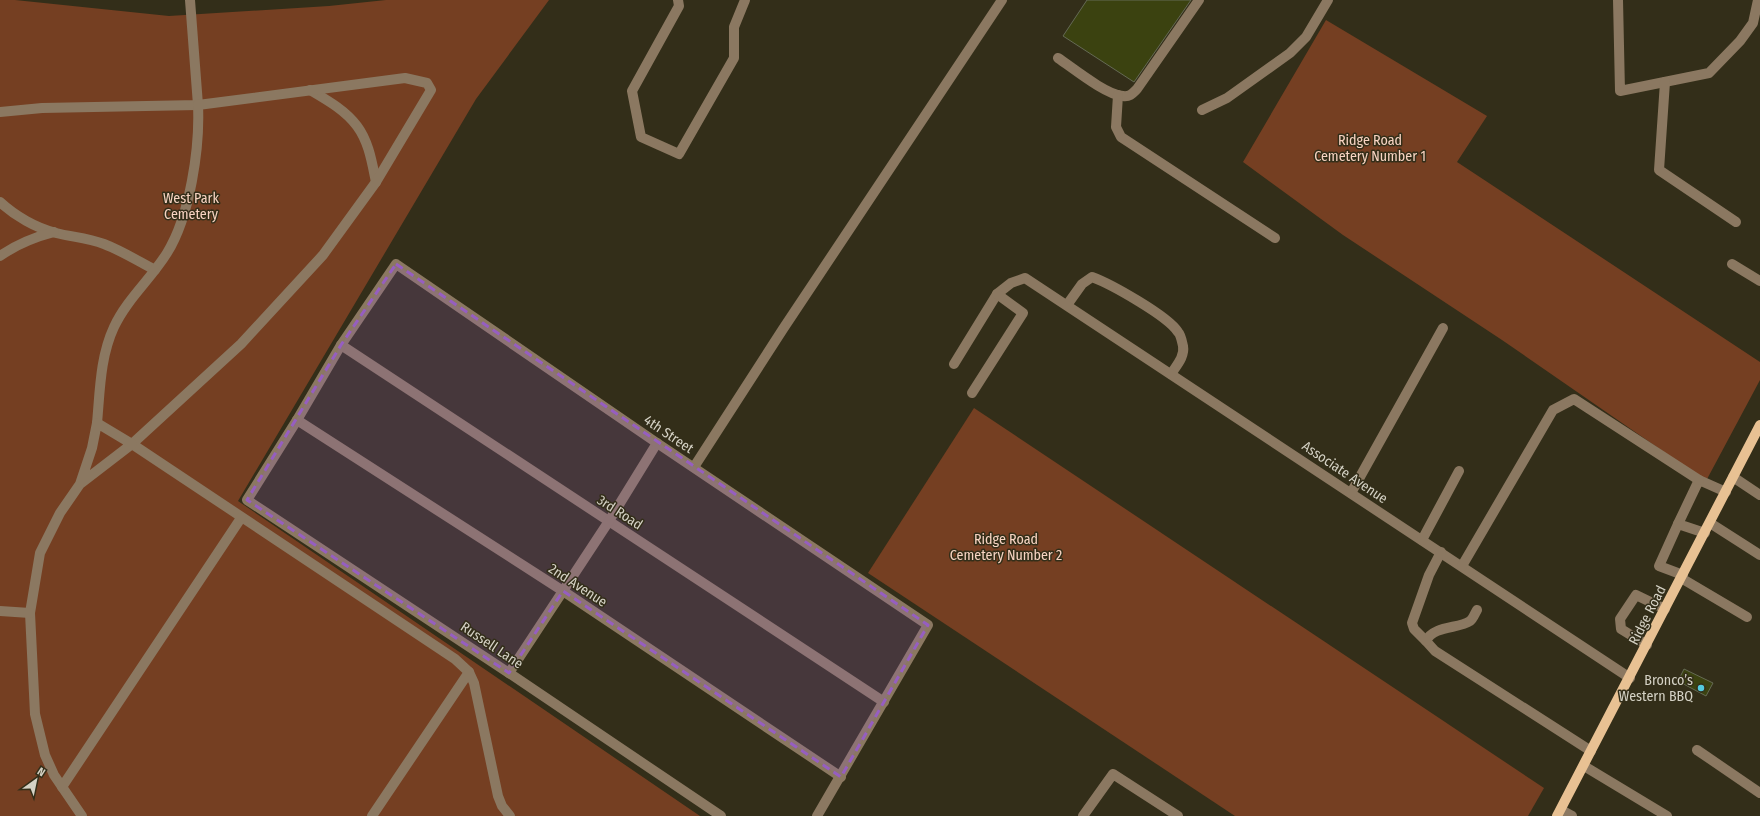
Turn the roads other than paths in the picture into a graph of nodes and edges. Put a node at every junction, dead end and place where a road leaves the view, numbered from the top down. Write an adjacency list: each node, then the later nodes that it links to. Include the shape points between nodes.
1 (190, 0): 13 (street)
2 (678, 0): 3 (street, via 679,6 632,91 641,137 679,154 734,58 734,27)
3 (745, 0)
4 (1002, 0): 37 (street)
5 (1199, 0): 12 (street, via 1137,89 1131,95)
6 (1328, 0): 14 (street, via 1306,37 1290,53 1227,98)
7 (1618, 0): 10 (street, via 1620,91)
8 (1758, 0): 10 (street, via 1753,23 1740,41 1709,73)
9 (1058, 58): 12 (street)
10 (1665, 82): 18 (street, via 1659,170)
11 (310, 90): 13 (street); 16 (street, via 337,106 357,126 369,149); 16 (street, via 405,78 427,83 431,90)
12 (1118, 95): 20 (street, via 1116,128 1120,137)
13 (198, 105): 15 (street, via 42,108); 23 (street, via 189,198 176,238)
14 (1202, 110)
15 (0, 112)
16 (376, 182): 36 (street, via 323,255 241,344)
17 (0, 202): 19 (street, via 15,214)
18 (1736, 222)
19 (54, 232): 21 (street, via 23,242); 23 (street, via 102,244)
20 (1275, 238)
21 (0, 256)
22 (1732, 264): 24 (street)
23 (155, 270): 33 (street, via 127,305 114,327 105,351 101,373)
24 (1760, 281)
25 (997, 294): 26 (street, Associate Avenue, via 1011,283 1025,278); 29 (street); 31 (street, via 1023,313)
26 (1067, 305): 30 (street, Associate Avenue); 30 (street, via 1082,284 1092,277 1106,282 1166,319 1179,332 1184,348 1183,356)
27 (1443, 328): 43 (street)
28 (341, 345): 32 (street); 35 (street, 4th Street, via 396,264); 46 (street, 3rd Road)
29 (954, 364)
30 (1171, 374): 43 (street, Associate Avenue)
31 (972, 393)
32 (297, 420): 55 (street, 2nd Avenue); 64 (street, Russell Lane, via 247,500)
33 (97, 423): 36 (street); 41 (street)
34 (1760, 426): 39 (main road, Ridge Road)
35 (657, 443): 37 (street, 4th Street); 46 (street)
36 (132, 444): 41 (street); 45 (street)
37 (694, 467): 66 (street, 4th Street, via 928,625)
38 (1459, 471): 50 (street)
39 (1733, 477): 42 (main road, Ridge Road); 44 (street)
40 (1699, 480): 42 (street); 48 (street); 53 (street, via 1574,399 1553,410)
41 (80, 484): 59 (street, via 60,513 40,553)
42 (1726, 492): 47 (main road, Ridge Road)
43 (1351, 493): 50 (street, Associate Avenue)
44 (1760, 495)
45 (241, 518): 63 (street, via 455,659); 71 (street)
46 (609, 521): 55 (street); 66 (street, 3rd Road)
47 (1710, 523): 49 (main road, Ridge Road); 52 (street)
48 (1678, 524): 49 (street); 54 (street, via 1658,566)
49 (1705, 533): 54 (main road, Ridge Road)
50 (1422, 540): 51 (street, Associate Avenue)
51 (1441, 552): 53 (street, Associate Avenue); 61 (street, via 1429,575 1412,623 1414,629)
52 (1760, 555)
53 (1462, 566): 65 (street, Associate Avenue)
54 (1682, 576): 56 (main road, Ridge Road); 60 (street)
55 (563, 592): 64 (street); 70 (street, 2nd Avenue)
56 (1665, 609): 62 (main road, Ridge Road); 62 (street, via 1636,595 1620,619 1621,629)
57 (1478, 610): 61 (street, via 1470,621 1438,631)
58 (0, 611): 59 (street)
59 (30, 613): 71 (street, via 35,714 45,755)
60 (1747, 617)
61 (1426, 641): 68 (street, via 1435,651)
62 (1647, 645): 65 (main road, Ridge Road)
63 (469, 672): 75 (street); 76 (street, via 474,683 498,796)
64 (509, 673): 77 (street, Russell Lane)
65 (1630, 678): 68 (main road, Ridge Road)
66 (884, 702): 70 (street)
67 (1697, 750): 72 (street)
68 (1591, 751): 69 (main road, Ridge Road)
69 (1584, 766): 73 (main road, Ridge Road); 82 (street)
70 (841, 777): 78 (street)
71 (62, 787): 74 (street)
72 (1760, 793)
73 (1559, 813): 81 (street)
74 (82, 816)
75 (372, 816)
76 (510, 816)
77 (721, 816)
78 (817, 816)
79 (1083, 816): 80 (street, via 1112,774)
80 (1178, 816)
81 (1572, 816)
82 (1667, 816)

